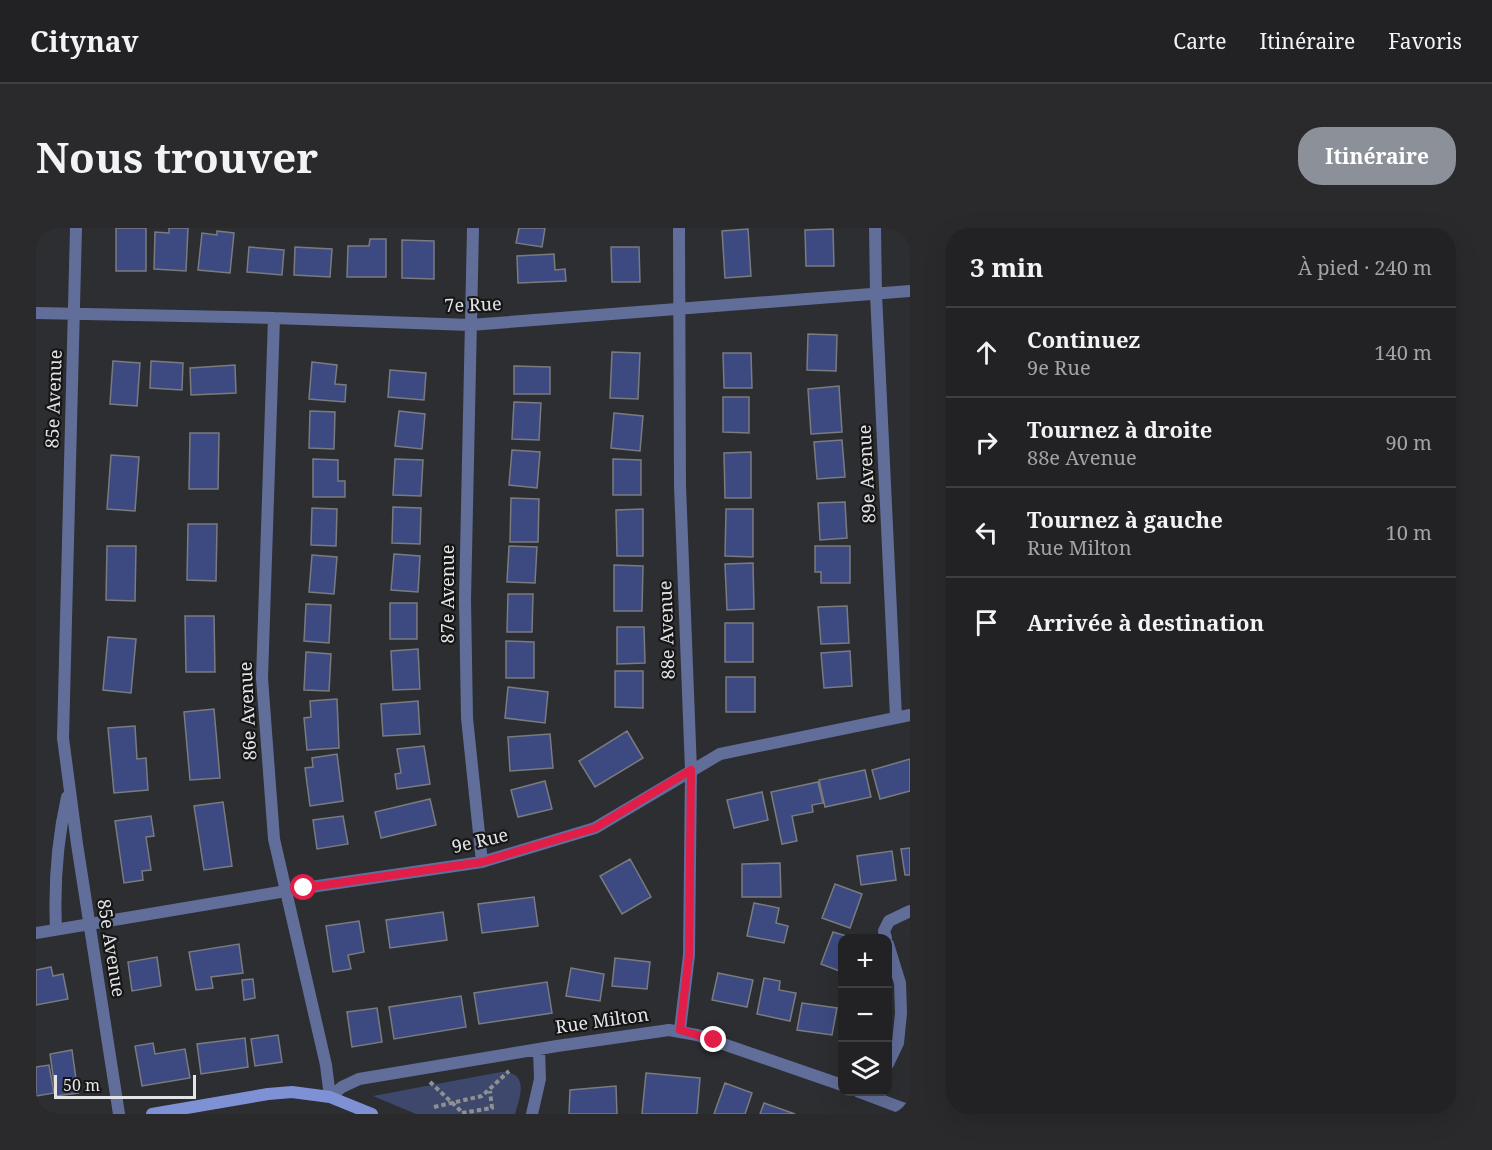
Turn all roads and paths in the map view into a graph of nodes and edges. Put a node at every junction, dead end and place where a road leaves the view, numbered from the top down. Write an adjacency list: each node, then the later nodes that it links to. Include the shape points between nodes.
1 (76, 228): 9 (street, 85e Avenue)
2 (473, 228): 11 (street, 87e Avenue)
3 (679, 228): 7 (street, 88e Avenue)
4 (875, 228): 6 (street, 89e Avenue)
5 (910, 291): 6 (street, 7e Rue)
6 (876, 294): 7 (street, 7e Rue); 13 (street, 89e Avenue)
7 (680, 308): 11 (street, 7e Rue); 14 (street, 88e Avenue, via 680,486)
8 (36, 313): 9 (street, 7e Rue)
9 (74, 315): 10 (street, 7e Rue); 15 (street, 85e Avenue, via 62,714)
10 (274, 318): 11 (street, 7e Rue); 17 (street, 86e Avenue, via 262,678 274,839)
11 (470, 325): 16 (street, 87e Avenue, via 467,706)
12 (910, 715): 13 (street, 9e Rue)
13 (896, 717): 14 (street, 9e Rue, via 720,754)
14 (691, 770): 16 (street, 9e Rue, via 595,828); 24 (street, 88e Avenue, via 689,955)
15 (69, 788): 19 (street, 85e Avenue); 20 (street, 85e Avenue, via 58,835)
16 (482, 862): 17 (street, 9e Rue)
17 (286, 891): 19 (street, 9e Rue); 32 (street, 86e Avenue)
18 (910, 911): 22 (street, via 889,921)
19 (89, 924): 20 (street, 9e Rue); 37 (street, 85e Avenue)
20 (56, 929): 21 (street, 9e Rue)
21 (36, 933)
22 (885, 934)
23 (892, 957): 26 (street, via 900,983 901,1013 898,1043)
24 (680, 1030): 25 (street, Rue Milton); 29 (street, Rue Milton)
25 (538, 1050): 32 (street, Rue Milton, via 359,1079); 40 (street, Rue Milton, via 540,1079)
26 (892, 1056)
27 (509, 1071): 30 (path)
28 (430, 1082): 33 (path)
29 (838, 1083)
30 (490, 1090): 33 (path); 36 (path, via 492,1108)
31 (877, 1096): 35 (street)
32 (330, 1097): 38 (street, via 279,1092); 39 (street)
33 (452, 1104): 34 (path); 36 (path)
34 (434, 1107)
35 (910, 1111)
36 (463, 1113)
37 (118, 1114)
38 (152, 1114)
39 (372, 1114)
40 (532, 1114)

